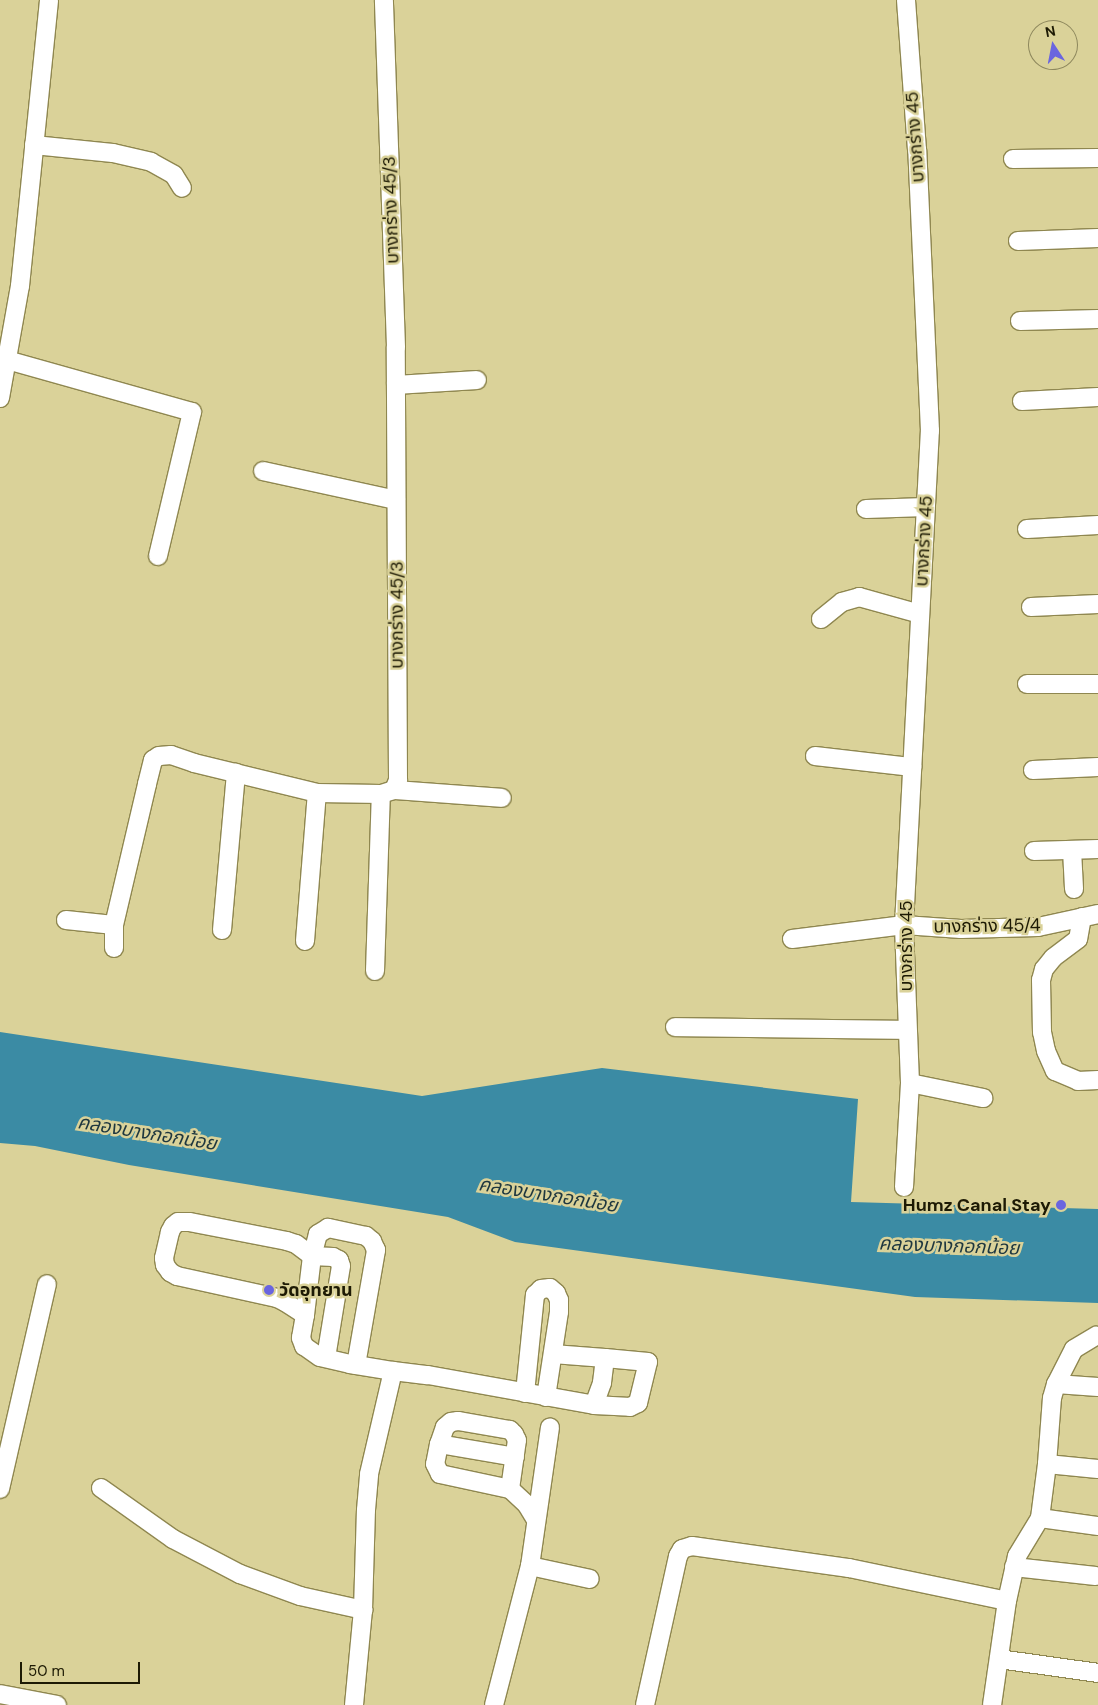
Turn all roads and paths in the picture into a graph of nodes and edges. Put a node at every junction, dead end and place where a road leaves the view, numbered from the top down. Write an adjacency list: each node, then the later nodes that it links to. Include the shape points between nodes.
1 (48, 0): 4 (street)
2 (384, 0): 14 (street, บางกร่าง 45/3)
3 (906, 0): 20 (street, บางกร่าง 45, via 917,150 930,431)
4 (34, 145): 7 (street, via 114,153 151,162 174,174); 12 (street, via 20,286)
5 (1098, 158): 6 (street)
6 (1013, 159)
7 (182, 188)
8 (1098, 238): 9 (street)
9 (1018, 241)
10 (1098, 319): 11 (street)
11 (1020, 321)
12 (7, 360): 16 (street); 24 (street, via 192,412)
13 (477, 380): 14 (street)
14 (396, 385): 19 (street, บางกร่าง 45/3)
15 (1098, 397): 17 (street)
16 (0, 398)
17 (1022, 400)
18 (263, 471): 19 (street)
19 (396, 500): 36 (street, บางกร่าง 45/3, via 398,780)
20 (926, 507): 21 (street); 27 (street, บางกร่าง 45)
21 (866, 509)
22 (1098, 525): 23 (street)
23 (1027, 529)
24 (158, 556)
25 (1098, 604): 26 (street)
26 (1031, 607)
27 (920, 614): 28 (street, via 859,597 842,602); 32 (street, บางกร่าง 45)
28 (820, 619)
29 (1027, 684): 30 (street)
30 (1098, 684)
31 (815, 756): 32 (street)
32 (912, 767): 46 (street, บางกร่าง 45)
33 (1098, 767): 34 (street)
34 (1033, 770)
35 (236, 773): 37 (street); 45 (street, via 171,755 154,760); 47 (street)
36 (387, 792): 37 (street); 38 (street); 51 (street, บางกร่าง 45/3)
37 (317, 793): 49 (street)
38 (502, 798)
39 (1098, 849): 40 (street)
40 (1072, 850): 41 (street); 42 (street)
41 (1034, 851)
42 (1074, 890)
43 (1090, 916): 46 (street, บางกร่าง 45/4, via 1038,927 1010,929); 54 (street, via 1078,939 1044,969 1041,980 1042,1032 1055,1071 1078,1081)
44 (66, 920): 45 (street)
45 (114, 925): 50 (street)
46 (904, 925): 48 (street, บางกร่าง 45/4); 53 (street, บางกร่าง 45)
47 (222, 930)
48 (792, 938)
49 (305, 941)
50 (114, 948)
51 (375, 971)
52 (675, 1027): 53 (street)
53 (906, 1030): 55 (street, บางกร่าง 45)
54 (1098, 1080)
55 (910, 1083): 56 (street); 57 (street, บางกร่าง 45)
56 (984, 1098)
57 (904, 1187)
58 (312, 1256): 60 (street); 60 (street, via 287,1241 178,1222 173,1226 164,1258 170,1272 177,1276 277,1298); 63 (street, via 333,1257 341,1266); 65 (street, via 318,1234 328,1228 366,1236 376,1250)
59 (47, 1284): 78 (street)
60 (305, 1315): 63 (street, via 301,1338 304,1346)
61 (1096, 1336): 67 (street, via 1074,1349)
62 (553, 1354): 64 (street); 69 (street, via 559,1300 550,1288 541,1289 535,1296); 70 (street)
63 (326, 1358): 65 (street)
64 (606, 1358): 71 (street); 71 (street, via 648,1362 641,1396 638,1403 630,1407)
65 (356, 1365): 66 (street)
66 (393, 1371): 69 (street); 88 (street, via 369,1474)
67 (1056, 1384): 68 (street); 75 (street)
68 (1098, 1387)
69 (525, 1394): 70 (street)
70 (546, 1397): 71 (street)
71 (594, 1405)
72 (550, 1428): 81 (street)
73 (439, 1444): 74 (street); 74 (street, via 445,1427 458,1421 510,1430 517,1440); 79 (street, via 435,1464 440,1474)
74 (515, 1457): 79 (street)
75 (1047, 1464): 76 (street); 80 (street)
76 (1098, 1469)
77 (101, 1488): 88 (street, via 173,1539 240,1574 300,1596)
78 (0, 1489)
79 (510, 1489): 81 (street, via 527,1505)
80 (1040, 1518): 82 (street); 84 (street, via 1022,1546)
81 (536, 1520): 83 (street)
82 (1098, 1526)
83 (530, 1566): 86 (street); 94 (street)
84 (1014, 1567): 85 (street); 87 (street)
85 (1096, 1576)
86 (590, 1579)
87 (1007, 1601): 89 (street); 95 (street, via 849,1568 692,1546 682,1549 678,1556)
88 (363, 1610): 93 (street)
89 (999, 1659): 90 (street); 96 (street)
90 (1098, 1673)
91 (0, 1694): 92 (street)
92 (57, 1705)
93 (354, 1705)
94 (494, 1705)
95 (645, 1705)
96 (992, 1705)

